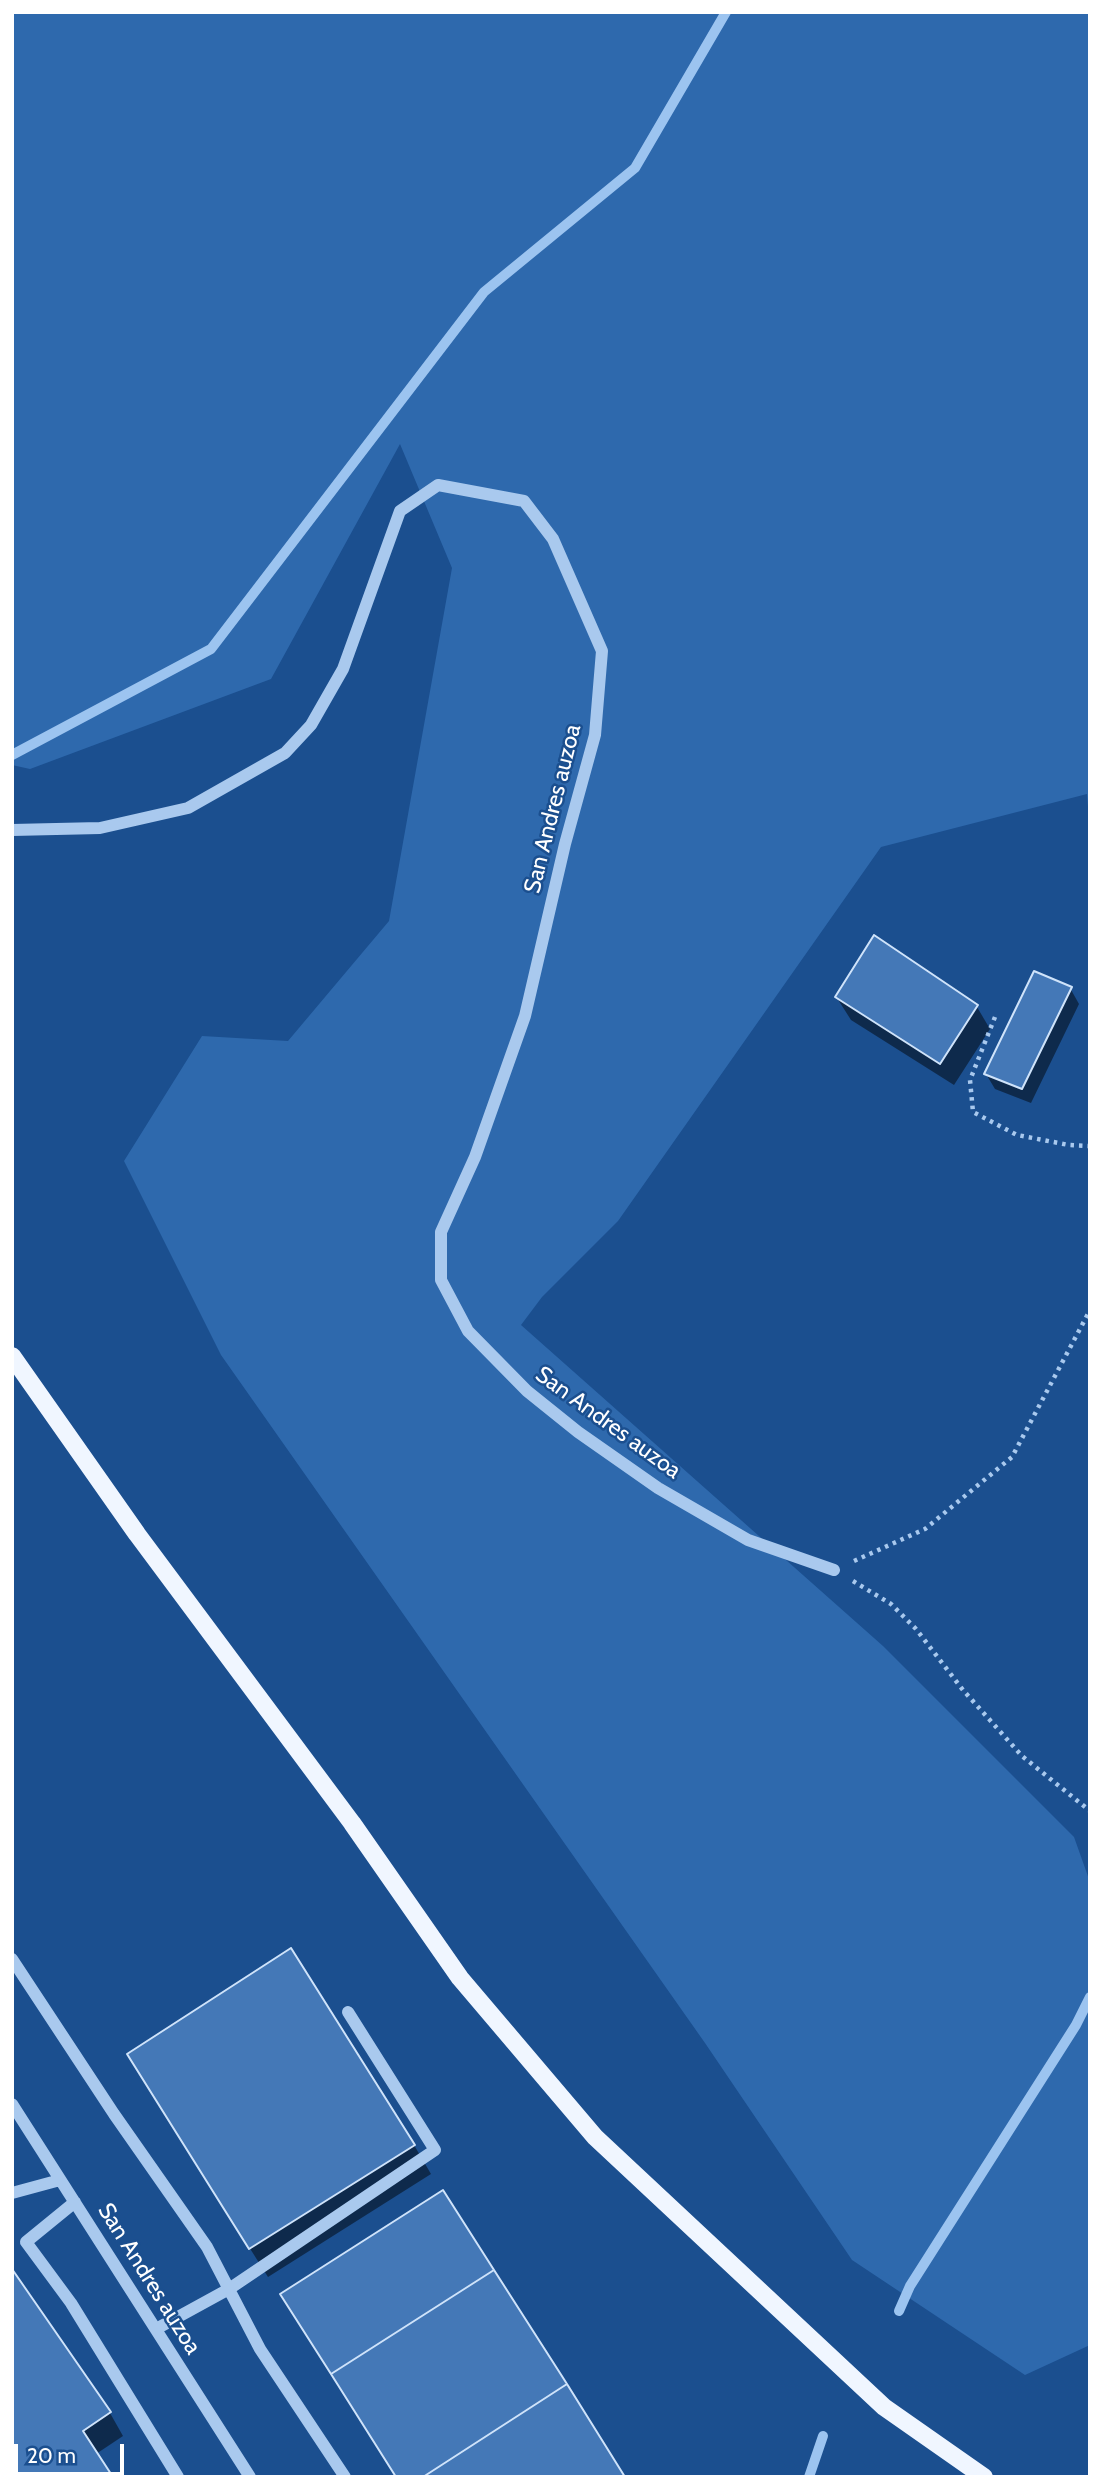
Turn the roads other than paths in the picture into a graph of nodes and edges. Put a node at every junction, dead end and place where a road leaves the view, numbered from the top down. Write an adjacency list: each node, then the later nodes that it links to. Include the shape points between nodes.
1 (12, 830): 3 (street, San Andres auzoa, via 100,828 188,808 285,753 311,725 343,669 400,511 438,485 524,501 553,539 602,651 596,735 525,1016 475,1157 441,1232 440,1280 468,1331 527,1391 578,1432 658,1488 748,1540)
2 (12, 1356): 15 (main road, via 460,1978 595,2137 884,2407)
3 (834, 1570)
4 (12, 1959): 10 (street, via 207,2247)
5 (348, 2012): 10 (street, via 435,2150)
6 (12, 2104): 7 (street, San Andres auzoa)
7 (61, 2180): 8 (street); 9 (street, San Andres auzoa)
8 (12, 2193)
9 (75, 2202): 11 (street, San Andres auzoa); 12 (street, via 26,2242 71,2303)
10 (229, 2289): 11 (street); 14 (street, via 260,2349)
11 (156, 2329): 13 (street, San Andres auzoa)
12 (178, 2477)
13 (250, 2477)
14 (345, 2477)
15 (984, 2477)

